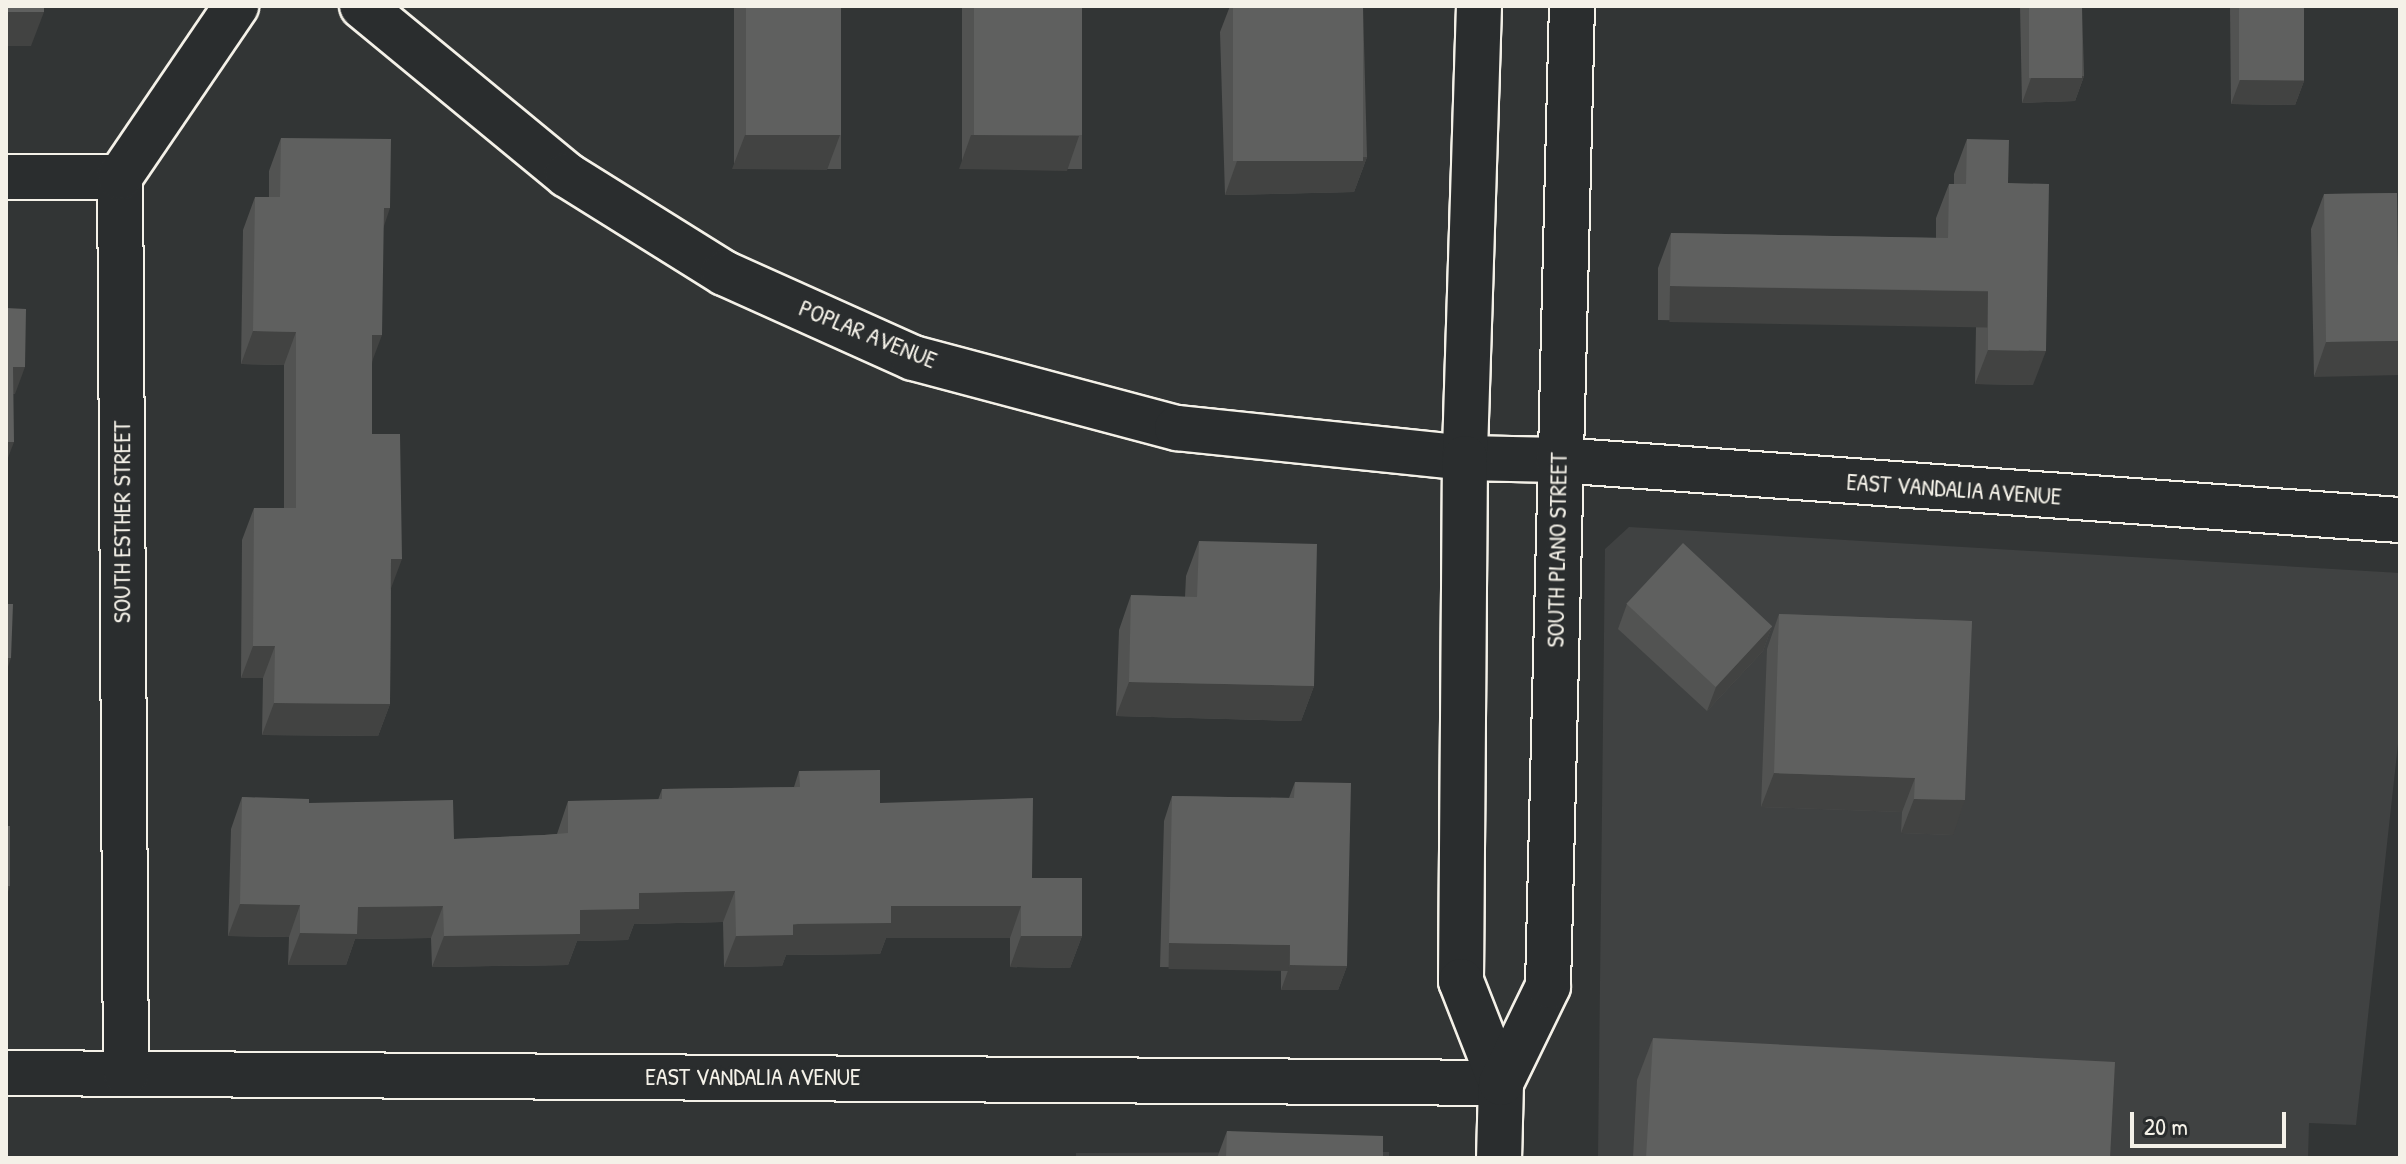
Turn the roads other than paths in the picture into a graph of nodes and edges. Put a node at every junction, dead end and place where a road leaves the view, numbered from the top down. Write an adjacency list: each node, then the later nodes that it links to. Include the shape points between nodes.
1 (236, 6): 6 (street)
2 (362, 6): 7 (street, POPLAR AVENUE, via 567,175 724,273 913,358 1177,428)
3 (1479, 6): 7 (street, SOUTH PLANO STREET)
4 (1572, 6): 8 (street, SOUTH PLANO STREET)
5 (6, 177): 6 (street)
6 (120, 177): 11 (street, SOUTH ESTHER STREET)
7 (1486, 458): 8 (street, EAST VANDALIA AVENUE); 12 (street, SOUTH PLANO STREET, via 1461,981)
8 (1558, 460): 9 (street, EAST VANDALIA AVENUE); 12 (street, SOUTH PLANO STREET, via 1548,986)
9 (2400, 520)
10 (6, 1073): 11 (street, EAST VANDALIA AVENUE)
11 (126, 1074): 12 (street, EAST VANDALIA AVENUE)
12 (1501, 1083): 13 (street, SOUTH PLANO STREET)
13 (1499, 1158)

